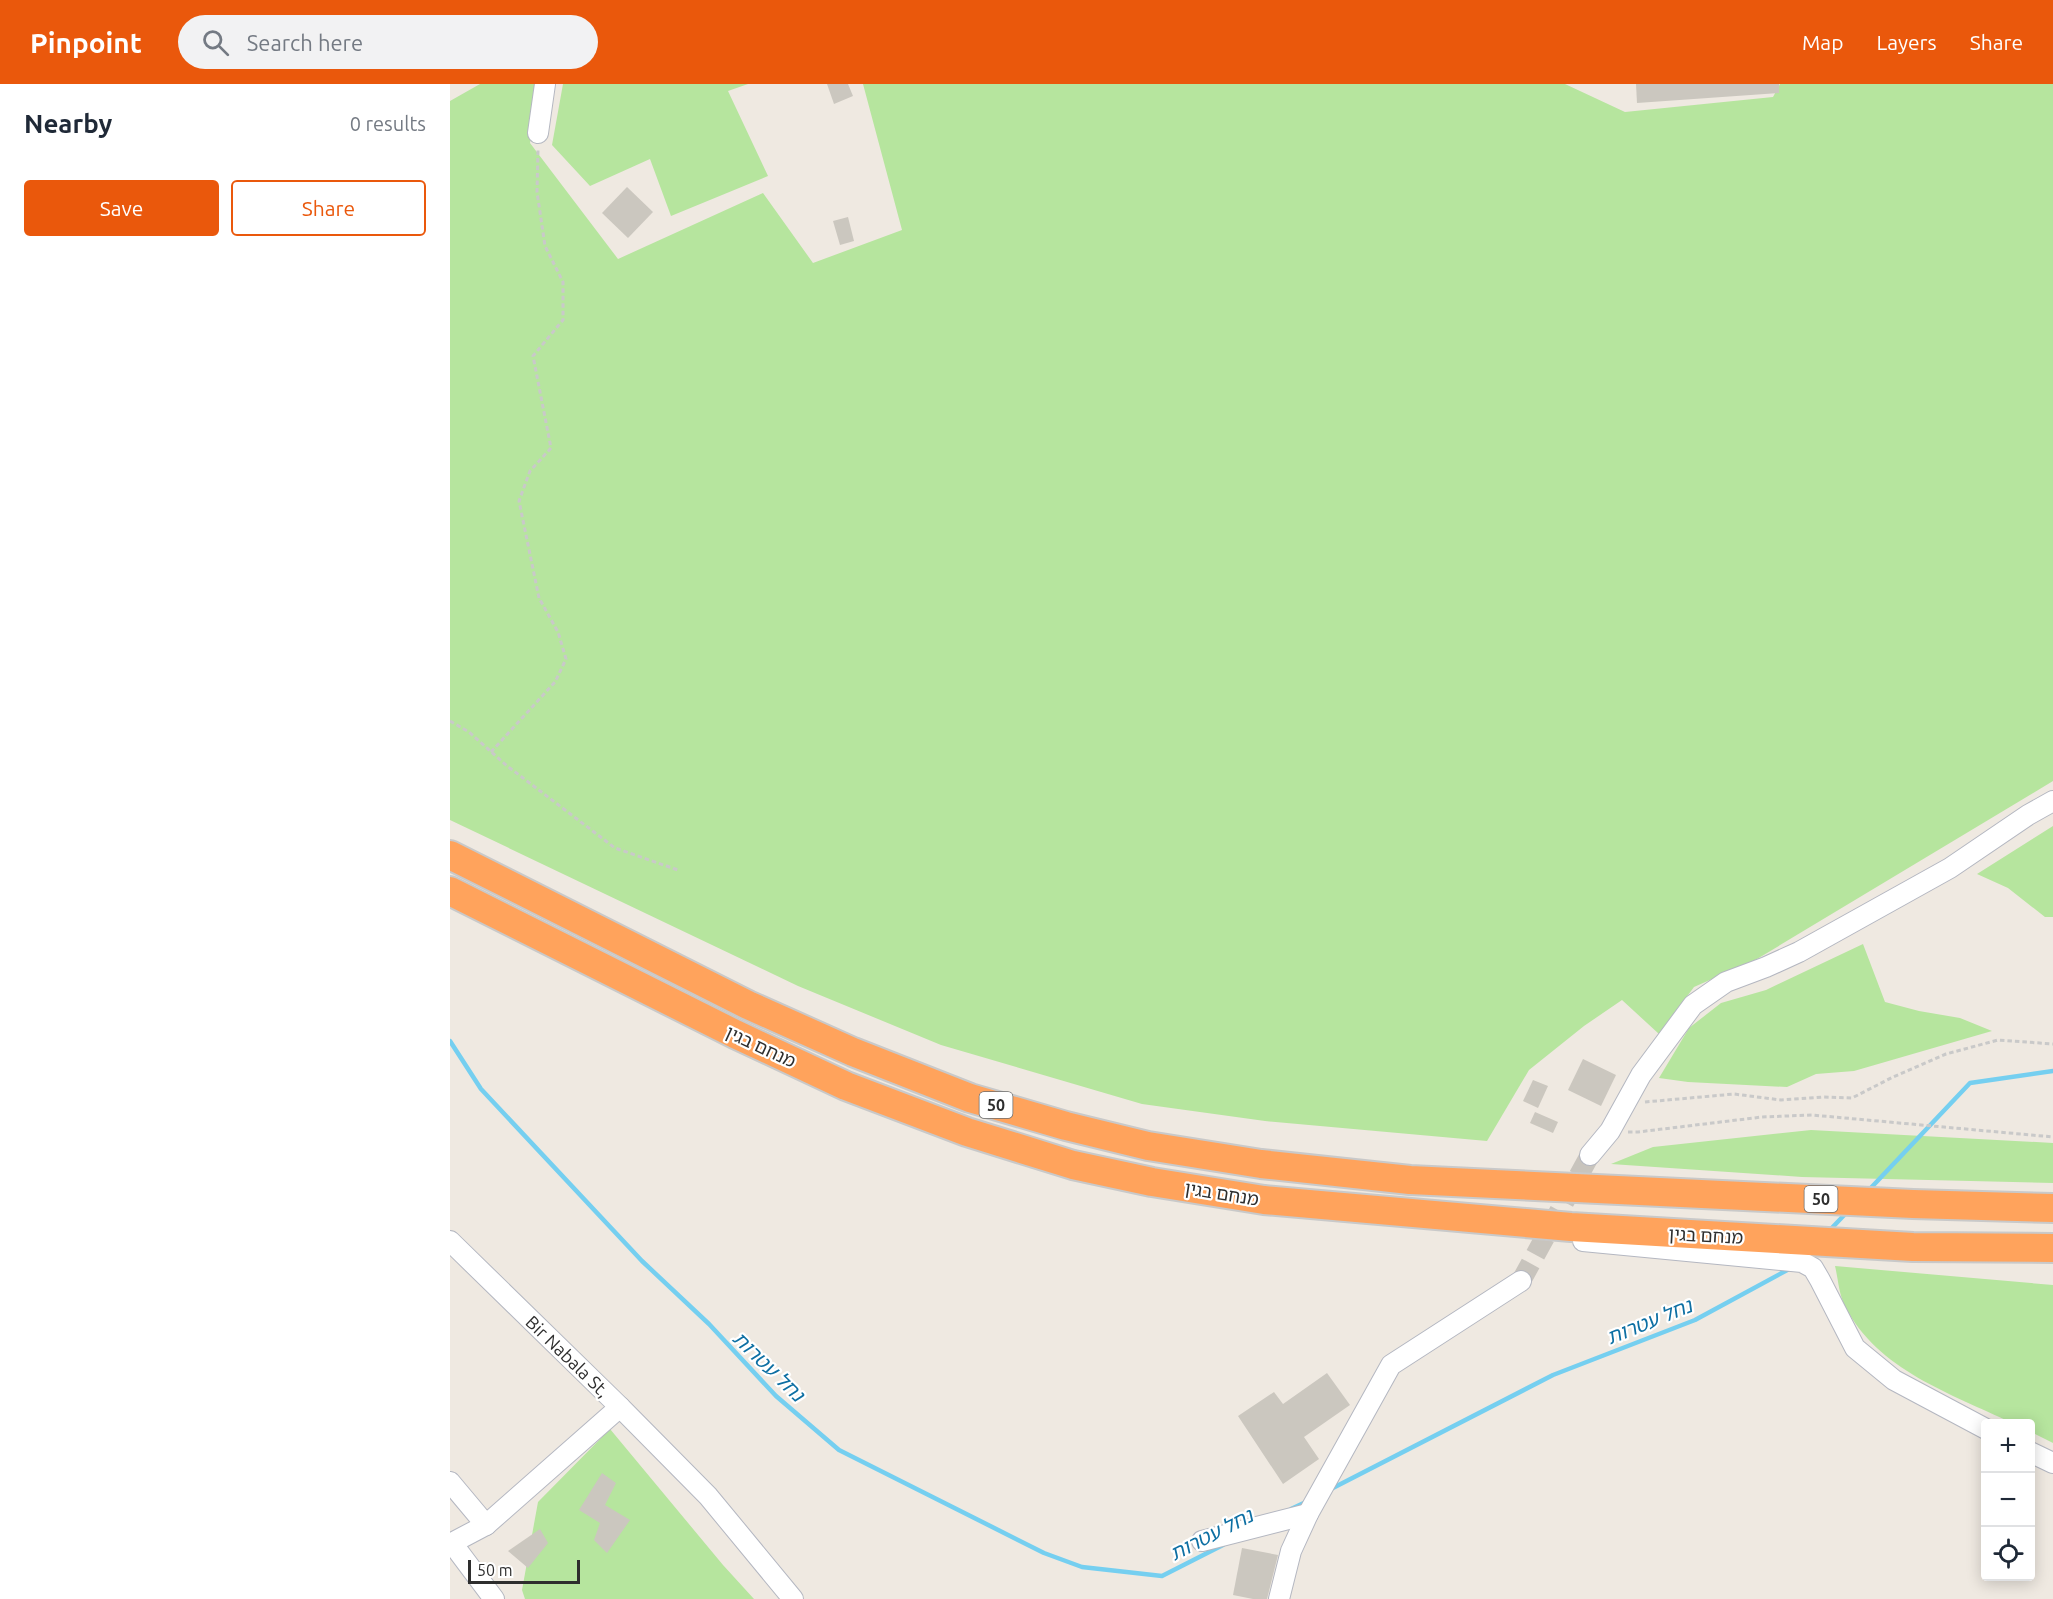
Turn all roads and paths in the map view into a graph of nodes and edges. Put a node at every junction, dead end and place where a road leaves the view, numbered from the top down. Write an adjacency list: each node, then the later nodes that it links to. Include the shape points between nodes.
1 (545, 84): 2 (street)
2 (538, 133): 4 (path, via 537,192 545,246 563,282 563,320 533,356 551,448 530,471 519,501 539,598 558,632 566,659 555,682)
3 (450, 721): 4 (path)
4 (491, 752): 7 (path, via 615,848)
5 (2053, 801): 10 (street, via 1950,868 1799,952 1726,982 1693,1005 1641,1075)
6 (450, 855): 14 (highway, מנחם בגין / 50, via 748,1005 853,1052 970,1098 1148,1146 1261,1164 1410,1180)
7 (678, 870)
8 (450, 891): 17 (highway, מנחם בגין / 50, via 846,1086 967,1132 1072,1165 1264,1200 1571,1227)
9 (2053, 1044): 10 (path, via 1998,1040 1946,1054 1852,1098 1781,1101 1734,1094)
10 (1625, 1104): 11 (street)
11 (1610, 1131): 12 (path, via 1638,1132 1812,1115); 13 (street)
12 (2053, 1137)
13 (1590, 1155)
14 (2053, 1208)
15 (1539, 1238): 22 (street, via 1803,1262 1813,1268 1855,1348 1894,1380)
16 (450, 1241): 21 (street, Bir Nabala St,)
17 (1913, 1247): 18 (highway, מנחם בגין / 50); 19 (highway)
18 (2053, 1248)
19 (2053, 1262)
20 (1521, 1281): 26 (street, via 1391,1365)
21 (620, 1407): 27 (street, Bir Nabala St,); 31 (street, via 708,1496)
22 (1981, 1426)
23 (2035, 1454): 24 (street)
24 (2053, 1464)
25 (450, 1482): 27 (street)
26 (1308, 1514): 28 (street); 32 (street, via 1291,1551)
27 (486, 1525): 29 (street, Bir Nabala St,)
28 (1202, 1541)
29 (451, 1544): 30 (street)
30 (494, 1599)
31 (793, 1599)
32 (1279, 1599)

